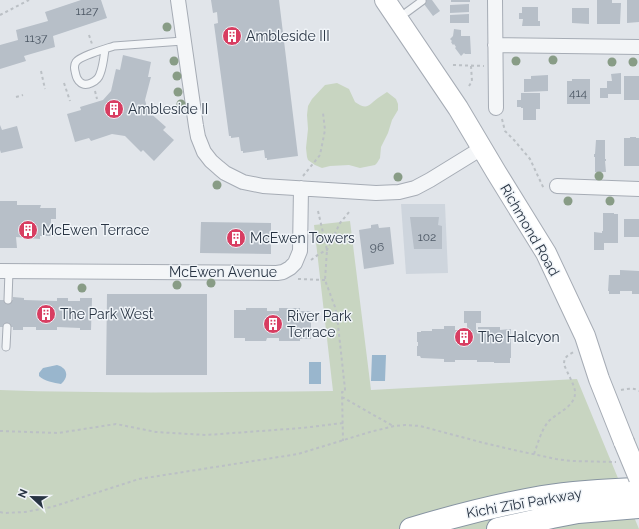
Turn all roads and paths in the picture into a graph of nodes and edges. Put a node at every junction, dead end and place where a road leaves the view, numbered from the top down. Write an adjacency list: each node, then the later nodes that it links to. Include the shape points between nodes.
1 (28, 0): 7 (path)
2 (178, 0): 8 (street)
3 (385, 0): 24 (main road, Richmond Road)
4 (495, 0): 9 (street)
5 (422, 1): 6 (lane)
6 (408, 12)
7 (0, 15)
8 (183, 41): 11 (lane, via 114,46); 25 (street, via 197,132 204,152 211,161 225,173 243,182)
9 (495, 45): 10 (street); 22 (street)
10 (639, 47)
11 (105, 50): 11 (lane, via 81,57 76,62 74,67 81,83 98,79)
12 (453, 65): 13 (path)
13 (471, 66): 14 (path); 17 (path, via 472,81)
14 (487, 66)
15 (41, 70): 18 (path)
16 (64, 83): 21 (path)
17 (469, 86)
18 (45, 89)
19 (23, 95): 20 (path)
20 (16, 97)
21 (70, 101)
22 (496, 108): 26 (path, via 504,131 530,159)
23 (323, 113): 25 (path, via 325,130 320,155 304,175)
24 (482, 148): 25 (street, via 415,188 398,192); 36 (main road, Richmond Road, via 546,253)
25 (301, 188): 31 (street, McEwen Avenue, via 300,251 295,264)
26 (551, 189): 27 (street)
27 (639, 189)
28 (318, 211): 30 (path)
29 (350, 211): 30 (path, via 340,223)
30 (327, 250): 33 (path)
31 (286, 270): 32 (street, McEwen Avenue, via 277,273); 33 (path, via 296,278)
32 (5, 271): 34 (lane)
33 (325, 280): 40 (path, via 337,316 345,389)
34 (8, 300)
35 (6, 327): 37 (lane)
36 (588, 345): 45 (path, via 565,357 564,364 576,394 568,406 544,427); 47 (main road, Richmond Road, bridge)
37 (6, 347)
38 (620, 390): 39 (path, via 630,388)
39 (639, 391)
40 (342, 397): 41 (path); 42 (path)
41 (343, 423): 43 (path, via 206,435 156,432 116,424 58,433); 44 (path)
42 (394, 426): 44 (path); 45 (path, via 420,426)
43 (0, 431)
44 (343, 441): 50 (path, via 298,454 139,479 52,507 26,512)
45 (534, 454): 46 (path, via 571,461)
46 (620, 462)
47 (639, 478)
48 (639, 489): 51 (highway, Kichi Zībī Parkway, via 543,497 462,514)
49 (639, 507): 52 (highway, Kichi Zībī Parkway, via 578,512)
50 (0, 512)
51 (411, 529)
52 (498, 529)

